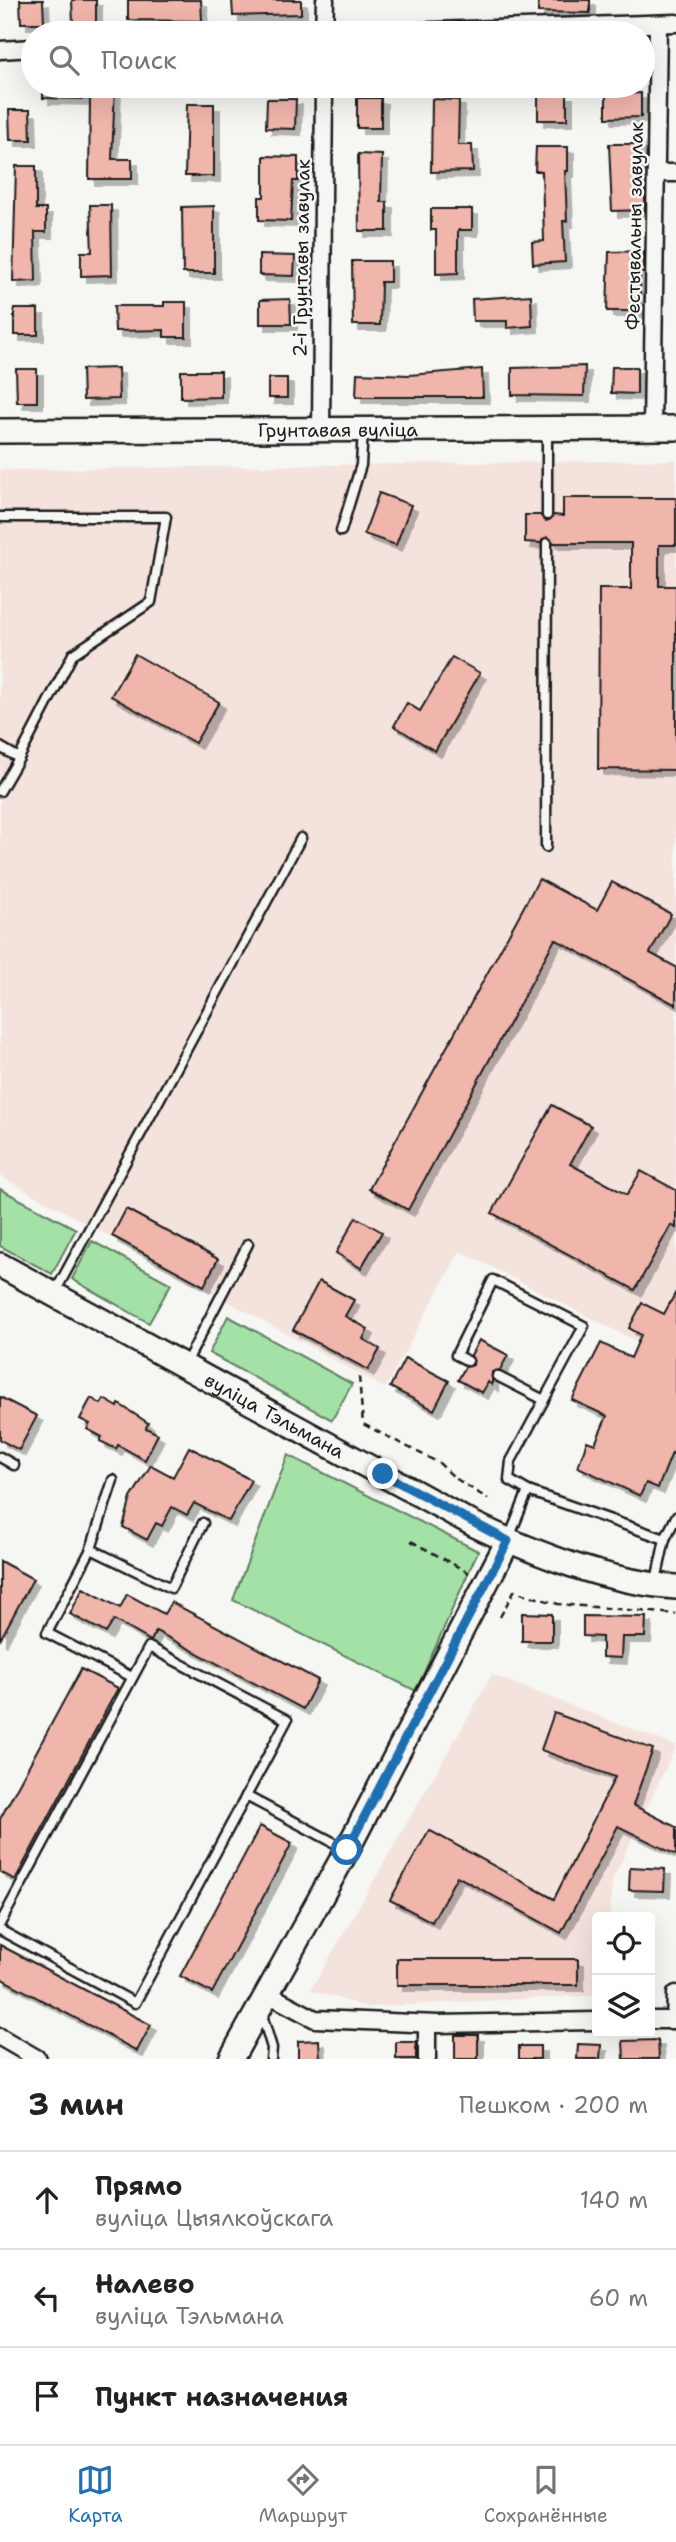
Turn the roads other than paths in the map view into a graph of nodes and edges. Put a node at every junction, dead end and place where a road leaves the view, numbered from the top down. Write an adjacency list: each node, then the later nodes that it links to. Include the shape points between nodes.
1 (325, 0): 2 (street)
2 (324, 21)
3 (676, 23): 5 (street)
4 (655, 24): 5 (street)
5 (658, 24): 9 (street, Фестывальны завулак)
6 (21, 49): 7 (street)
7 (0, 50)
8 (324, 98): 16 (street, 2-і Грунтавы завулак)
9 (656, 173): 10 (street); 11 (street, Фестывальны завулак)
10 (676, 173)
11 (652, 428): 12 (main road, Грунтавая вуліца); 13 (main road, Грунтавая вуліца)
12 (676, 428)
13 (547, 429): 14 (main road, Грунтавая вуліца); 17 (lane)
14 (363, 430): 16 (main road, Грунтавая вуліца); 19 (lane, via 361,465)
15 (0, 431): 16 (main road, Грунтавая вуліца)
16 (321, 431)
17 (547, 515)
18 (0, 517): 22 (lane, via 166,517 151,602 73,654)
19 (341, 531)
20 (547, 542): 25 (lane)
21 (0, 747): 22 (lane)
22 (19, 758): 23 (lane)
23 (0, 791)
24 (301, 838): 28 (lane)
25 (546, 847)
26 (248, 1244): 30 (lane)
27 (0, 1265): 28 (main road, вуліца Тэльмана)
28 (54, 1294): 30 (main road, вуліца Тэльмана)
29 (468, 1361): 32 (lane, via 456,1355 492,1280 584,1326)
30 (185, 1366): 40 (main road, вуліца Тэльмана)
31 (496, 1377): 32 (lane)
32 (542, 1399): 36 (lane, via 511,1461 509,1480)
33 (0, 1457): 34 (lane)
34 (14, 1465)
35 (113, 1480): 41 (lane)
36 (528, 1491): 39 (lane); 40 (lane)
37 (676, 1517): 39 (lane)
38 (203, 1523): 41 (lane, via 171,1588)
39 (665, 1539): 42 (lane)
40 (508, 1541): 42 (main road, вуліца Тэльмана, via 579,1567); 45 (main road)
41 (91, 1549): 43 (lane, via 47,1633)
42 (666, 1586)
43 (132, 1677): 44 (lane, via 149,1647 287,1720); 46 (lane)
44 (246, 1796): 45 (lane); 47 (lane, via 135,2003)
45 (347, 1850): 49 (main road)
46 (0, 1924)
47 (0, 1930)
48 (676, 1994): 51 (street)
49 (264, 2001): 53 (street, via 315,2019); 56 (main road); 57 (lane)
50 (655, 2020): 51 (street)
51 (675, 2020)
52 (592, 2021): 53 (street)
53 (433, 2024): 58 (street)
54 (0, 2037): 55 (street)
55 (38, 2059)
56 (231, 2059)
57 (271, 2059)
58 (428, 2059)

